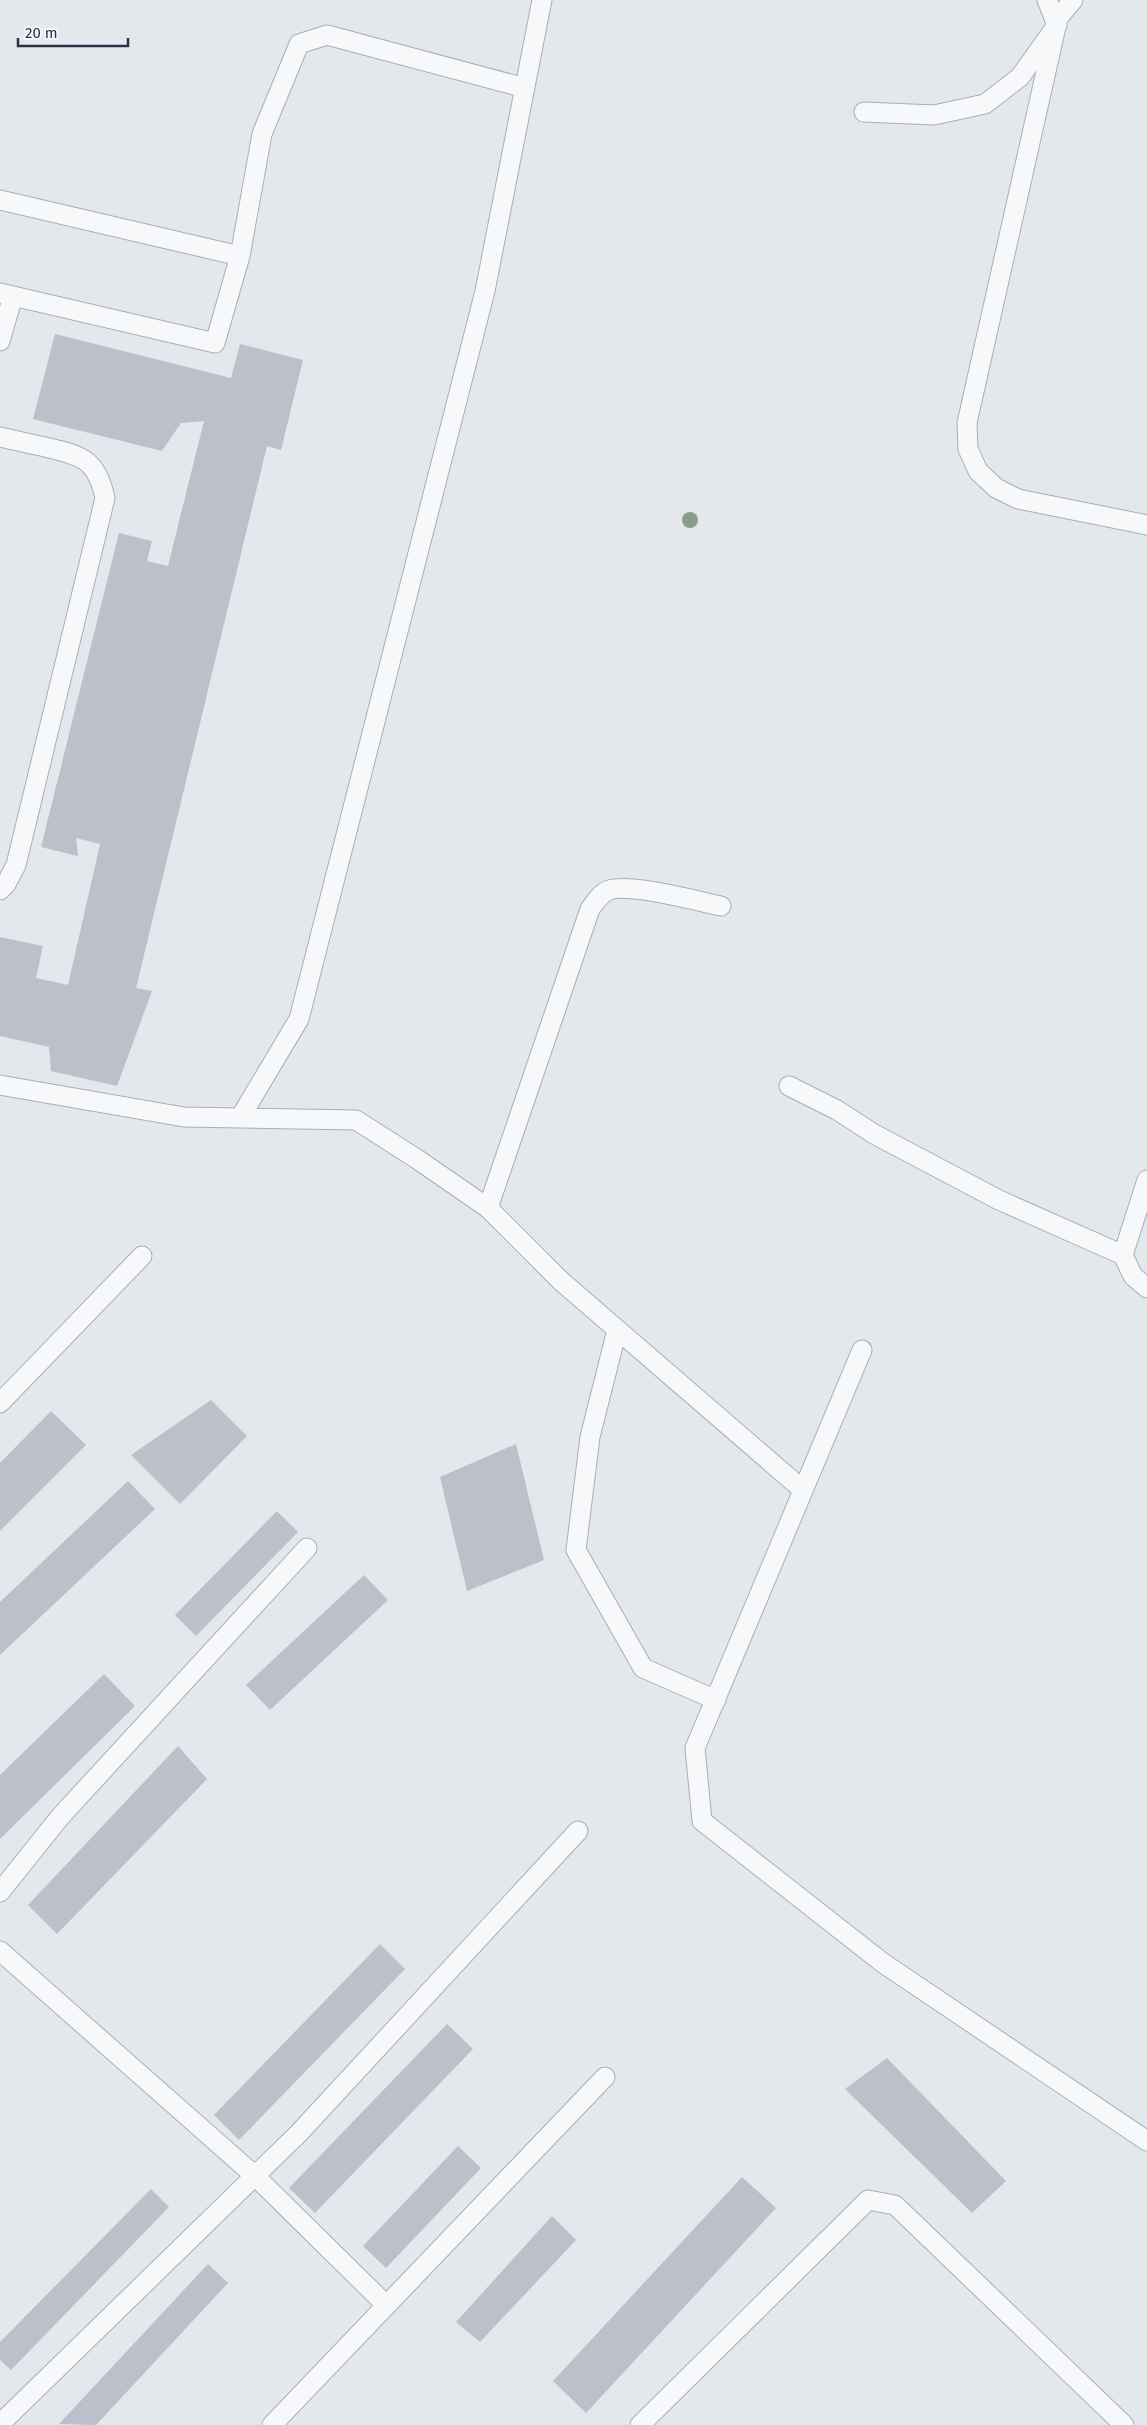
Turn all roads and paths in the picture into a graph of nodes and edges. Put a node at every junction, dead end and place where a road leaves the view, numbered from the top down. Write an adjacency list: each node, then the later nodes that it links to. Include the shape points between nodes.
1 (542, 0): 5 (lane)
2 (1047, 0): 4 (lane)
3 (1073, 0): 4 (lane)
4 (1057, 24): 6 (lane, via 1020,77 985,104 934,115); 12 (lane, via 967,423 968,449 978,471 996,488 1018,499)
5 (525, 88): 8 (lane, via 327,35 299,44 262,134); 17 (lane, via 485,291 299,1018)
6 (864, 112)
7 (0, 200): 8 (lane)
8 (240, 256): 9 (lane, via 215,343)
9 (6, 294): 10 (lane)
10 (0, 341)
11 (0, 437): 13 (lane, via 76,455 93,468 102,483 105,498 16,865)
12 (1147, 525)
13 (0, 890)
14 (721, 906): 19 (lane, via 629,889 607,891 597,899 590,909)
15 (0, 1085): 17 (lane, via 184,1117)
16 (789, 1086): 20 (lane, via 1000,1200)
17 (240, 1118): 19 (lane, via 356,1120)
18 (1147, 1180): 20 (lane)
19 (488, 1208): 23 (lane, via 561,1281)
20 (1123, 1255): 22 (lane, via 1133,1276)
21 (142, 1256): 25 (lane)
22 (1147, 1288)
23 (617, 1330): 26 (lane); 28 (lane, via 590,1437 576,1550 643,1668)
24 (862, 1350): 26 (lane)
25 (0, 1402)
26 (803, 1490): 28 (lane)
27 (307, 1548): 30 (lane, via 60,1816)
28 (716, 1700): 33 (lane, via 695,1748 702,1821 883,1963)
29 (578, 1831): 34 (lane, via 300,2133)
30 (0, 1892)
31 (0, 1951): 34 (lane)
32 (605, 2077): 35 (lane)
33 (1147, 2141)
34 (254, 2175): 35 (lane); 36 (lane)
35 (386, 2305): 37 (lane)
36 (8, 2418)
37 (272, 2425)
38 (640, 2425): 39 (lane, via 868,2200 895,2205)
39 (1124, 2425)

